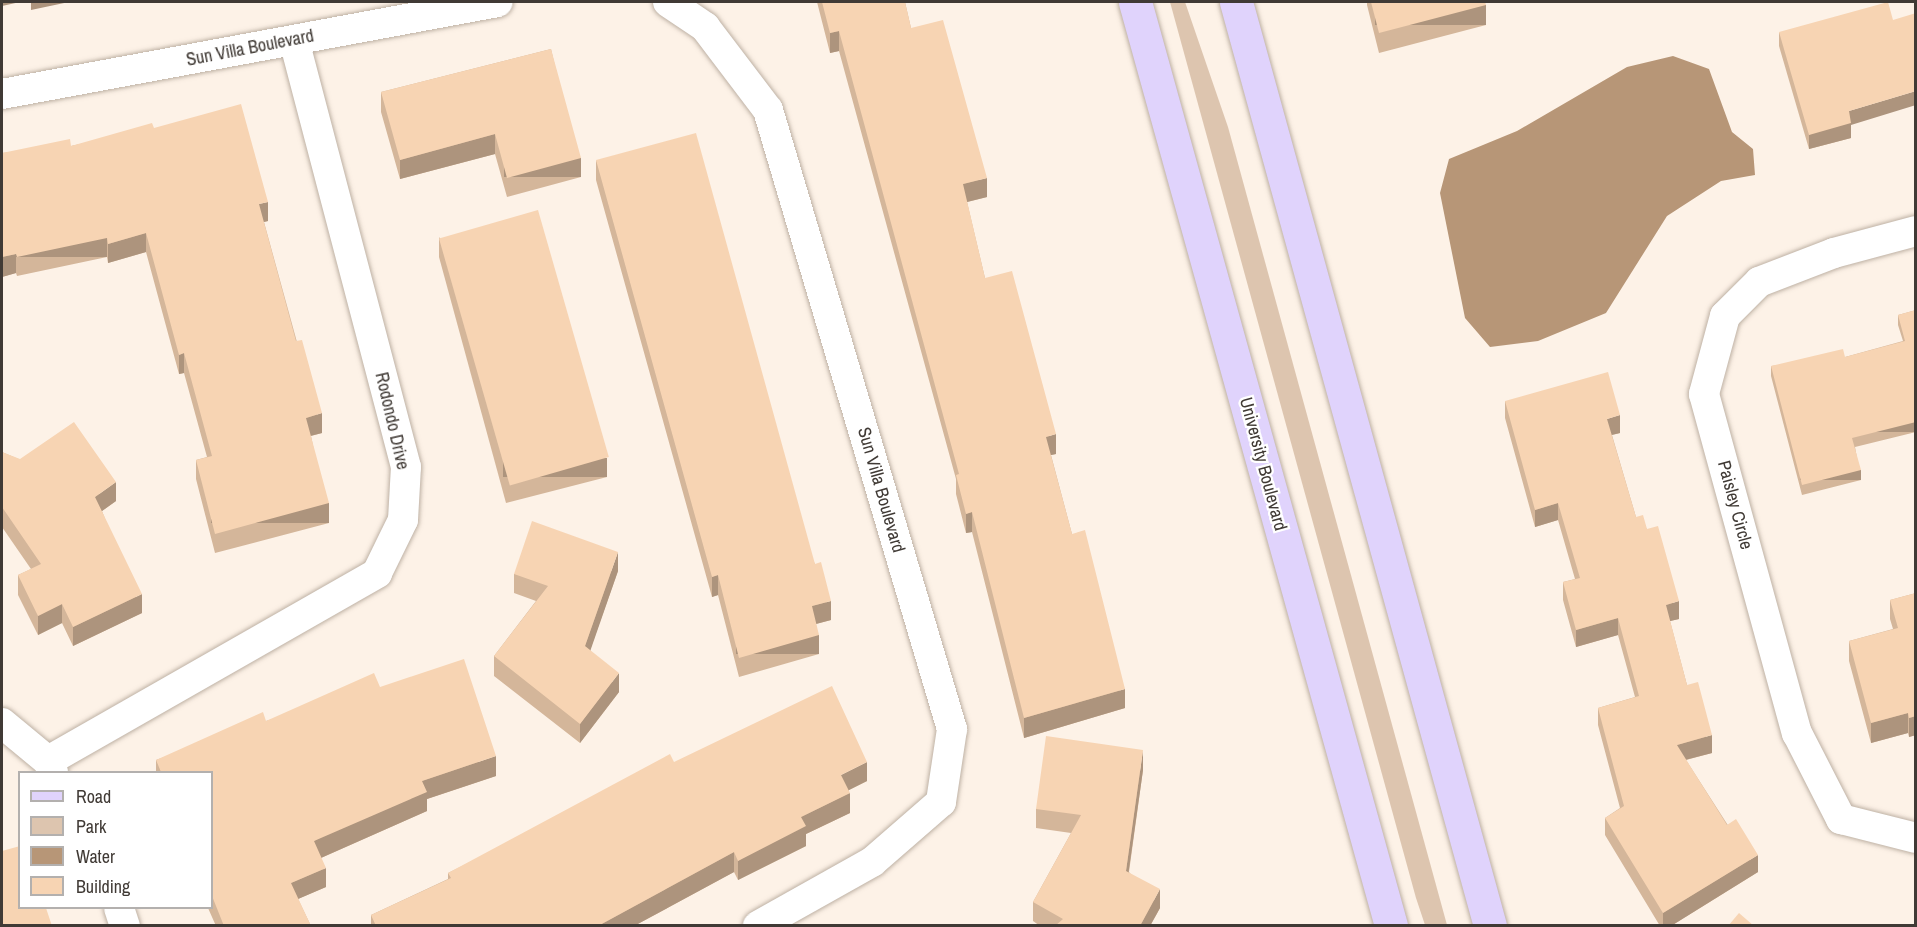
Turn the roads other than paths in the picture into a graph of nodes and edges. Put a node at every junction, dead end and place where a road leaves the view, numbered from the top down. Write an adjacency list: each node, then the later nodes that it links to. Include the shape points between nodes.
1 (498, 2): 5 (street, Sun Villa Boulevard)
2 (668, 2): 13 (street, Sun Villa Boulevard, via 705,27 768,110 952,729 941,802 872,862)
3 (1135, 2): 14 (main road, University Boulevard)
4 (1236, 2): 15 (main road)
5 (294, 40): 6 (street, Sun Villa Boulevard); 9 (street, Rodondo Drive, via 406,467 403,520 376,573)
6 (2, 94)
7 (1916, 231): 10 (street, Paisley Circle, via 1834,253 1759,282 1725,316 1704,394 1797,733 1841,819)
8 (2, 723): 9 (street)
9 (51, 767)
10 (1916, 838)
11 (119, 909): 12 (street)
12 (125, 926)
13 (758, 926)
14 (1391, 926)
15 (1490, 926)

